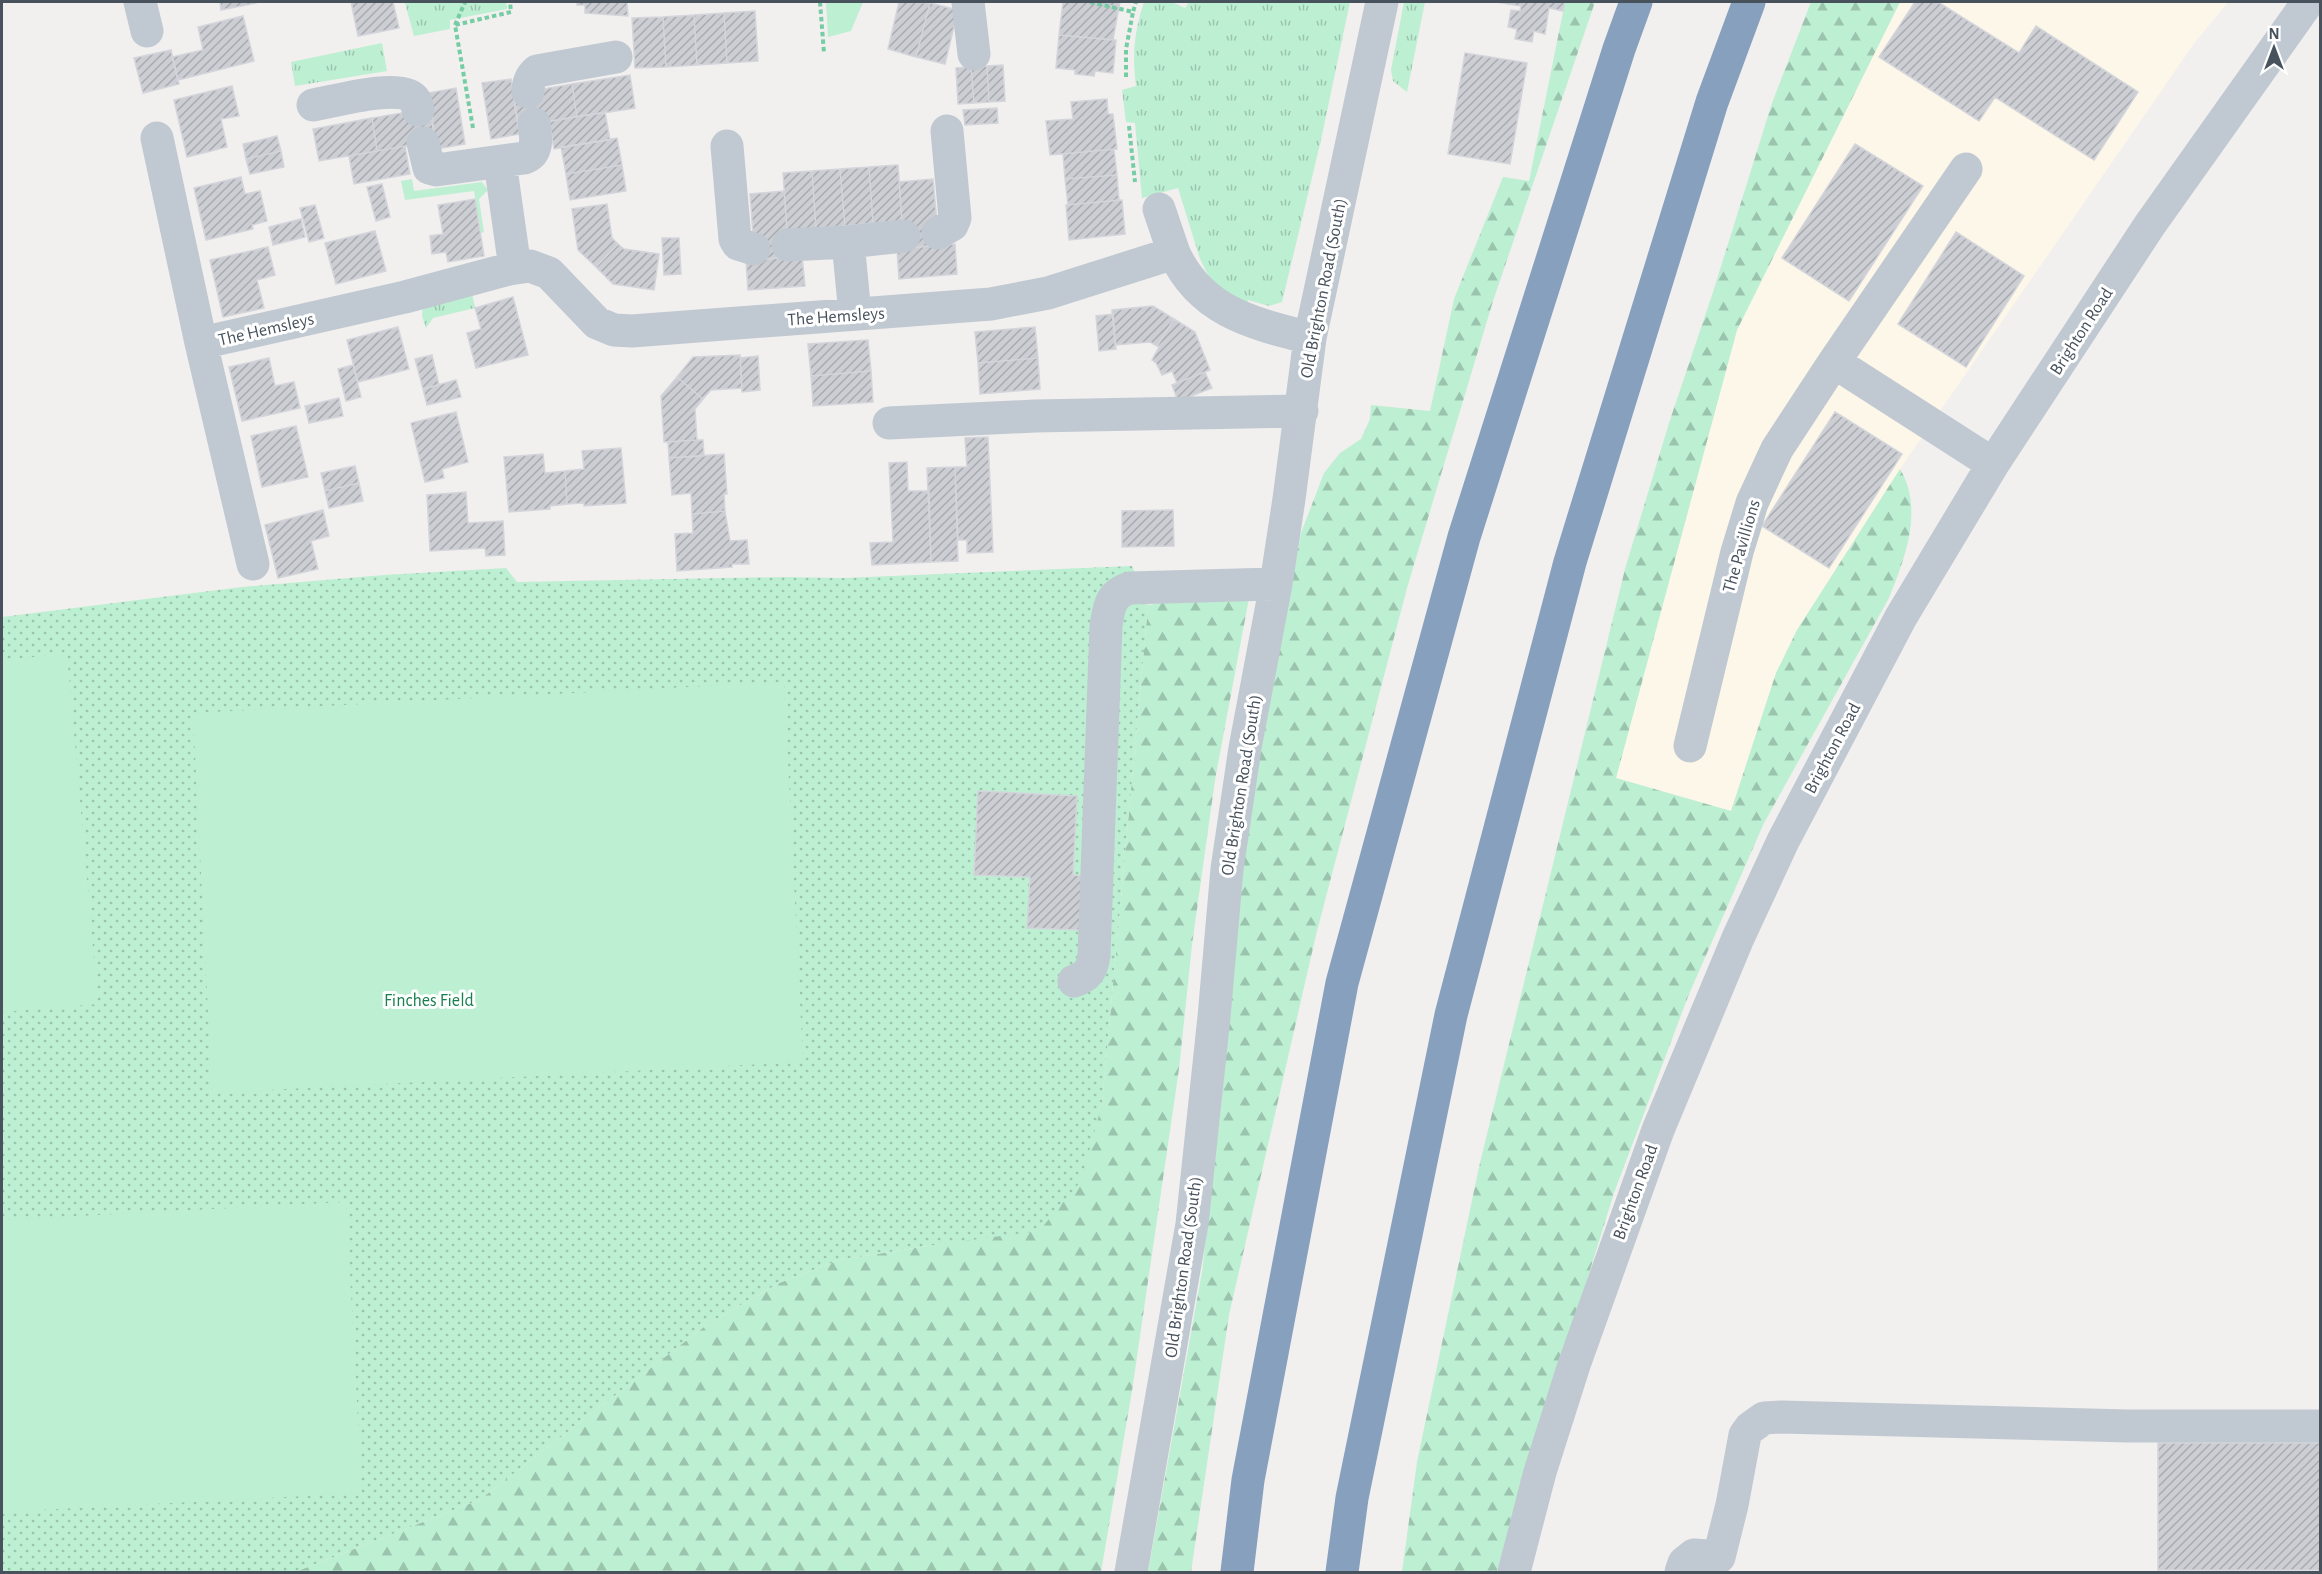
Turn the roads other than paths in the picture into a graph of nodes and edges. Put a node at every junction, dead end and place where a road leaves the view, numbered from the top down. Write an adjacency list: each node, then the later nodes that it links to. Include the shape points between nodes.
1 (968, 2): 6 (street)
2 (1382, 2): 27 (street, Old Brighton Road (South))
3 (1636, 2): 39 (highway, via 1464,537 1342,983 1248,1480)
4 (1749, 2): 40 (highway, via 1712,102 1570,562 1454,1003 1352,1498)
5 (2308, 2): 32 (street, Brighton Road, via 2149,226)
6 (974, 54)
7 (616, 57): 8 (street, via 537,71 528,84)
8 (528, 92)
9 (313, 105): 10 (street, via 392,92 414,98)
10 (418, 110)
11 (534, 124): 16 (street, via 535,150 531,156)
12 (947, 130): 19 (street, via 955,218 952,225)
13 (157, 138): 28 (street)
14 (423, 143): 16 (street, via 429,168 443,170)
15 (727, 146): 23 (street, via 735,239 738,244)
16 (501, 162): 25 (street)
17 (1966, 169): 29 (street, The Pavillions)
18 (1159, 209): 24 (street)
19 (938, 233)
20 (904, 236): 21 (street)
21 (848, 242): 22 (street); 26 (street)
22 (788, 245)
23 (754, 249)
24 (1174, 253): 26 (street, The Hemsleys, via 1021,299); 27 (street, via 1195,286 1220,308 1264,326)
25 (516, 267): 26 (street, The Hemsleys, via 530,266 549,273 597,323 614,330); 28 (street, The Hemsleys)
26 (855, 314)
27 (1310, 338): 30 (street, Old Brighton Road (South))
28 (201, 344): 33 (street, The Hemsleys)
29 (1833, 362): 32 (street); 35 (street, The Pavillions, via 1777,449 1752,503)
30 (1302, 411): 31 (street); 34 (street, Old Brighton Road (South))
31 (889, 423)
32 (1993, 464): 41 (street, Brighton Road, via 1901,617 1783,841 1738,938 1658,1130 1593,1307)
33 (253, 564)
34 (1276, 584): 36 (street, via 1130,588 1119,591 1112,599 1106,626 1094,955 1092,969); 38 (street, Old Brighton Road (South), via 1227,869 1192,1224)
35 (1690, 746)
36 (1074, 981)
37 (2320, 1426): 42 (street, via 1764,1418 1750,1428 1742,1443 1719,1557 1694,1555 1684,1563)
38 (1131, 1572)
39 (1237, 1572)
40 (1342, 1572)
41 (1514, 1572)
42 (1681, 1572)

